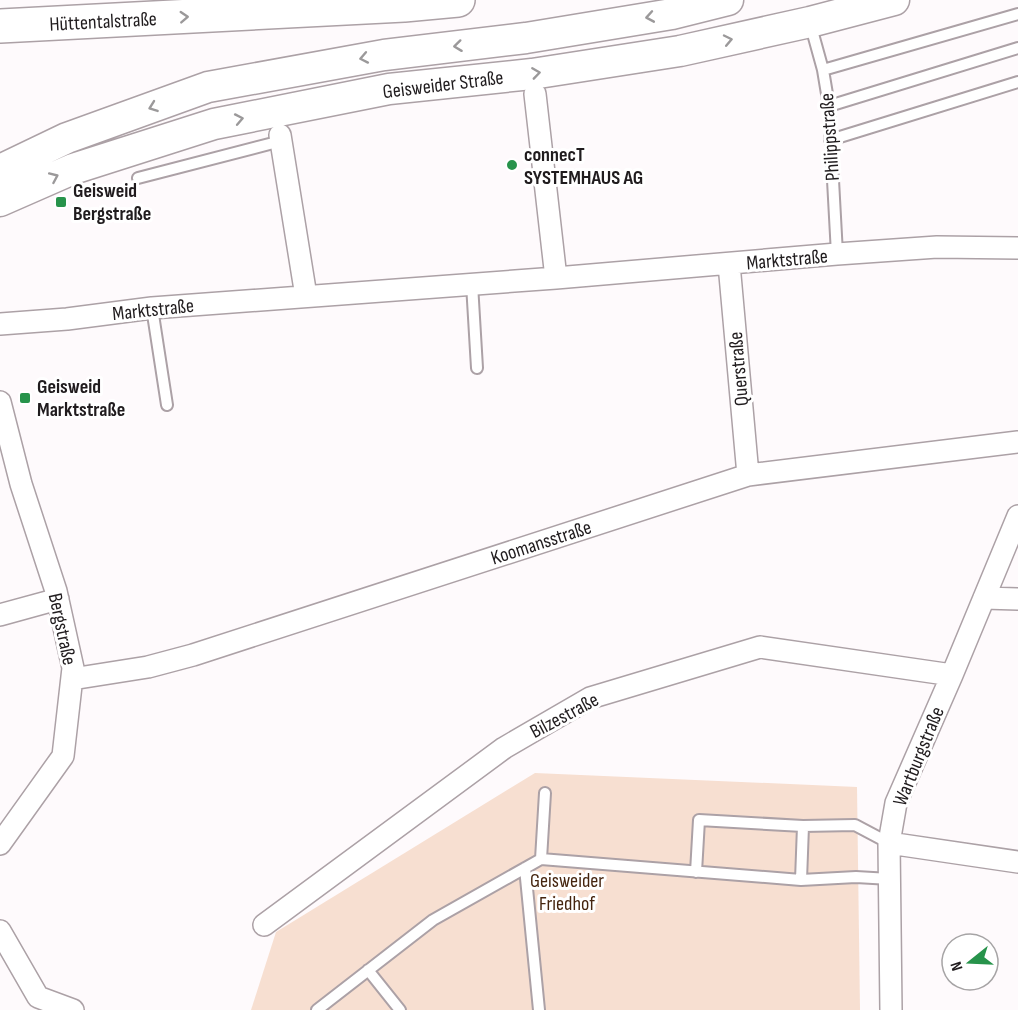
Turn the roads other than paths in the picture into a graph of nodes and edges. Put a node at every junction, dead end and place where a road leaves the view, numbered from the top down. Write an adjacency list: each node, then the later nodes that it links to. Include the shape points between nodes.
1 (458, 0): 6 (highway, Hüttentalstraße, one-way to 1)
2 (728, 0): 14 (main road, Geisweider Straße, one-way to 14, via 560,33 384,55 208,87 67,138)
3 (894, 0): 5 (main road, Geisweider Straße)
4 (1018, 14): 8 (lane)
5 (810, 22): 8 (lane, Philippstraße); 16 (main road, Geisweider Straße, one-way to 5, via 73,169 214,123 389,89 532,74 680,51)
6 (0, 26)
7 (1018, 48): 11 (lane)
8 (823, 70): 11 (lane, Philippstraße)
9 (1018, 82): 13 (lane)
10 (535, 94): 20 (street)
11 (829, 106): 13 (lane, Philippstraße)
12 (280, 138): 15 (lane); 22 (street)
13 (830, 140): 18 (lane, Philippstraße)
14 (0, 170)
15 (138, 178)
16 (0, 201)
17 (1018, 248): 18 (street, Marktstraße, via 937,247)
18 (837, 254): 19 (street, Marktstraße)
19 (729, 264): 20 (street, Marktstraße); 29 (street, Querstraße)
20 (556, 278): 21 (street, Marktstraße)
21 (472, 284): 22 (street, Marktstraße); 25 (lane)
22 (306, 296): 23 (street, Marktstraße)
23 (152, 308): 24 (street, Marktstraße); 27 (lane)
24 (0, 324)
25 (477, 368)
26 (0, 402): 32 (street, Bergstraße, via 21,484)
27 (167, 405)
28 (1018, 442): 29 (street, Koomansstraße)
29 (748, 475): 36 (street, Koomansstraße, via 193,655 148,667)
30 (1018, 516): 31 (street, Wartburgstraße)
31 (984, 598): 33 (street); 35 (street, Wartburgstraße)
32 (58, 599): 34 (street); 36 (street, Bergstraße, via 74,668)
33 (1018, 599)
34 (0, 615)
35 (952, 675): 39 (street, Wartburgstraße, via 896,803); 47 (street, Bilzestraße, via 760,647 590,698 504,748)
36 (72, 679): 40 (street, Bergstraße, via 63,756)
37 (545, 792): 41 (lane)
38 (803, 825): 39 (lane, via 855,825); 44 (lane, via 699,820); 46 (lane)
39 (889, 843): 42 (street); 45 (street, Wartburgstraße)
40 (0, 844)
41 (541, 859): 43 (lane); 44 (lane)
42 (1018, 862)
43 (525, 868): 49 (lane, via 434,920); 53 (lane)
44 (696, 872): 46 (lane)
45 (890, 879): 46 (lane); 54 (street, Wartburgstraße)
46 (801, 880)
47 (264, 925)
48 (0, 931): 50 (street, via 38,997)
49 (368, 970): 51 (lane); 52 (lane)
50 (73, 1010)
51 (317, 1010)
52 (400, 1010)
53 (539, 1010)
54 (891, 1010)

